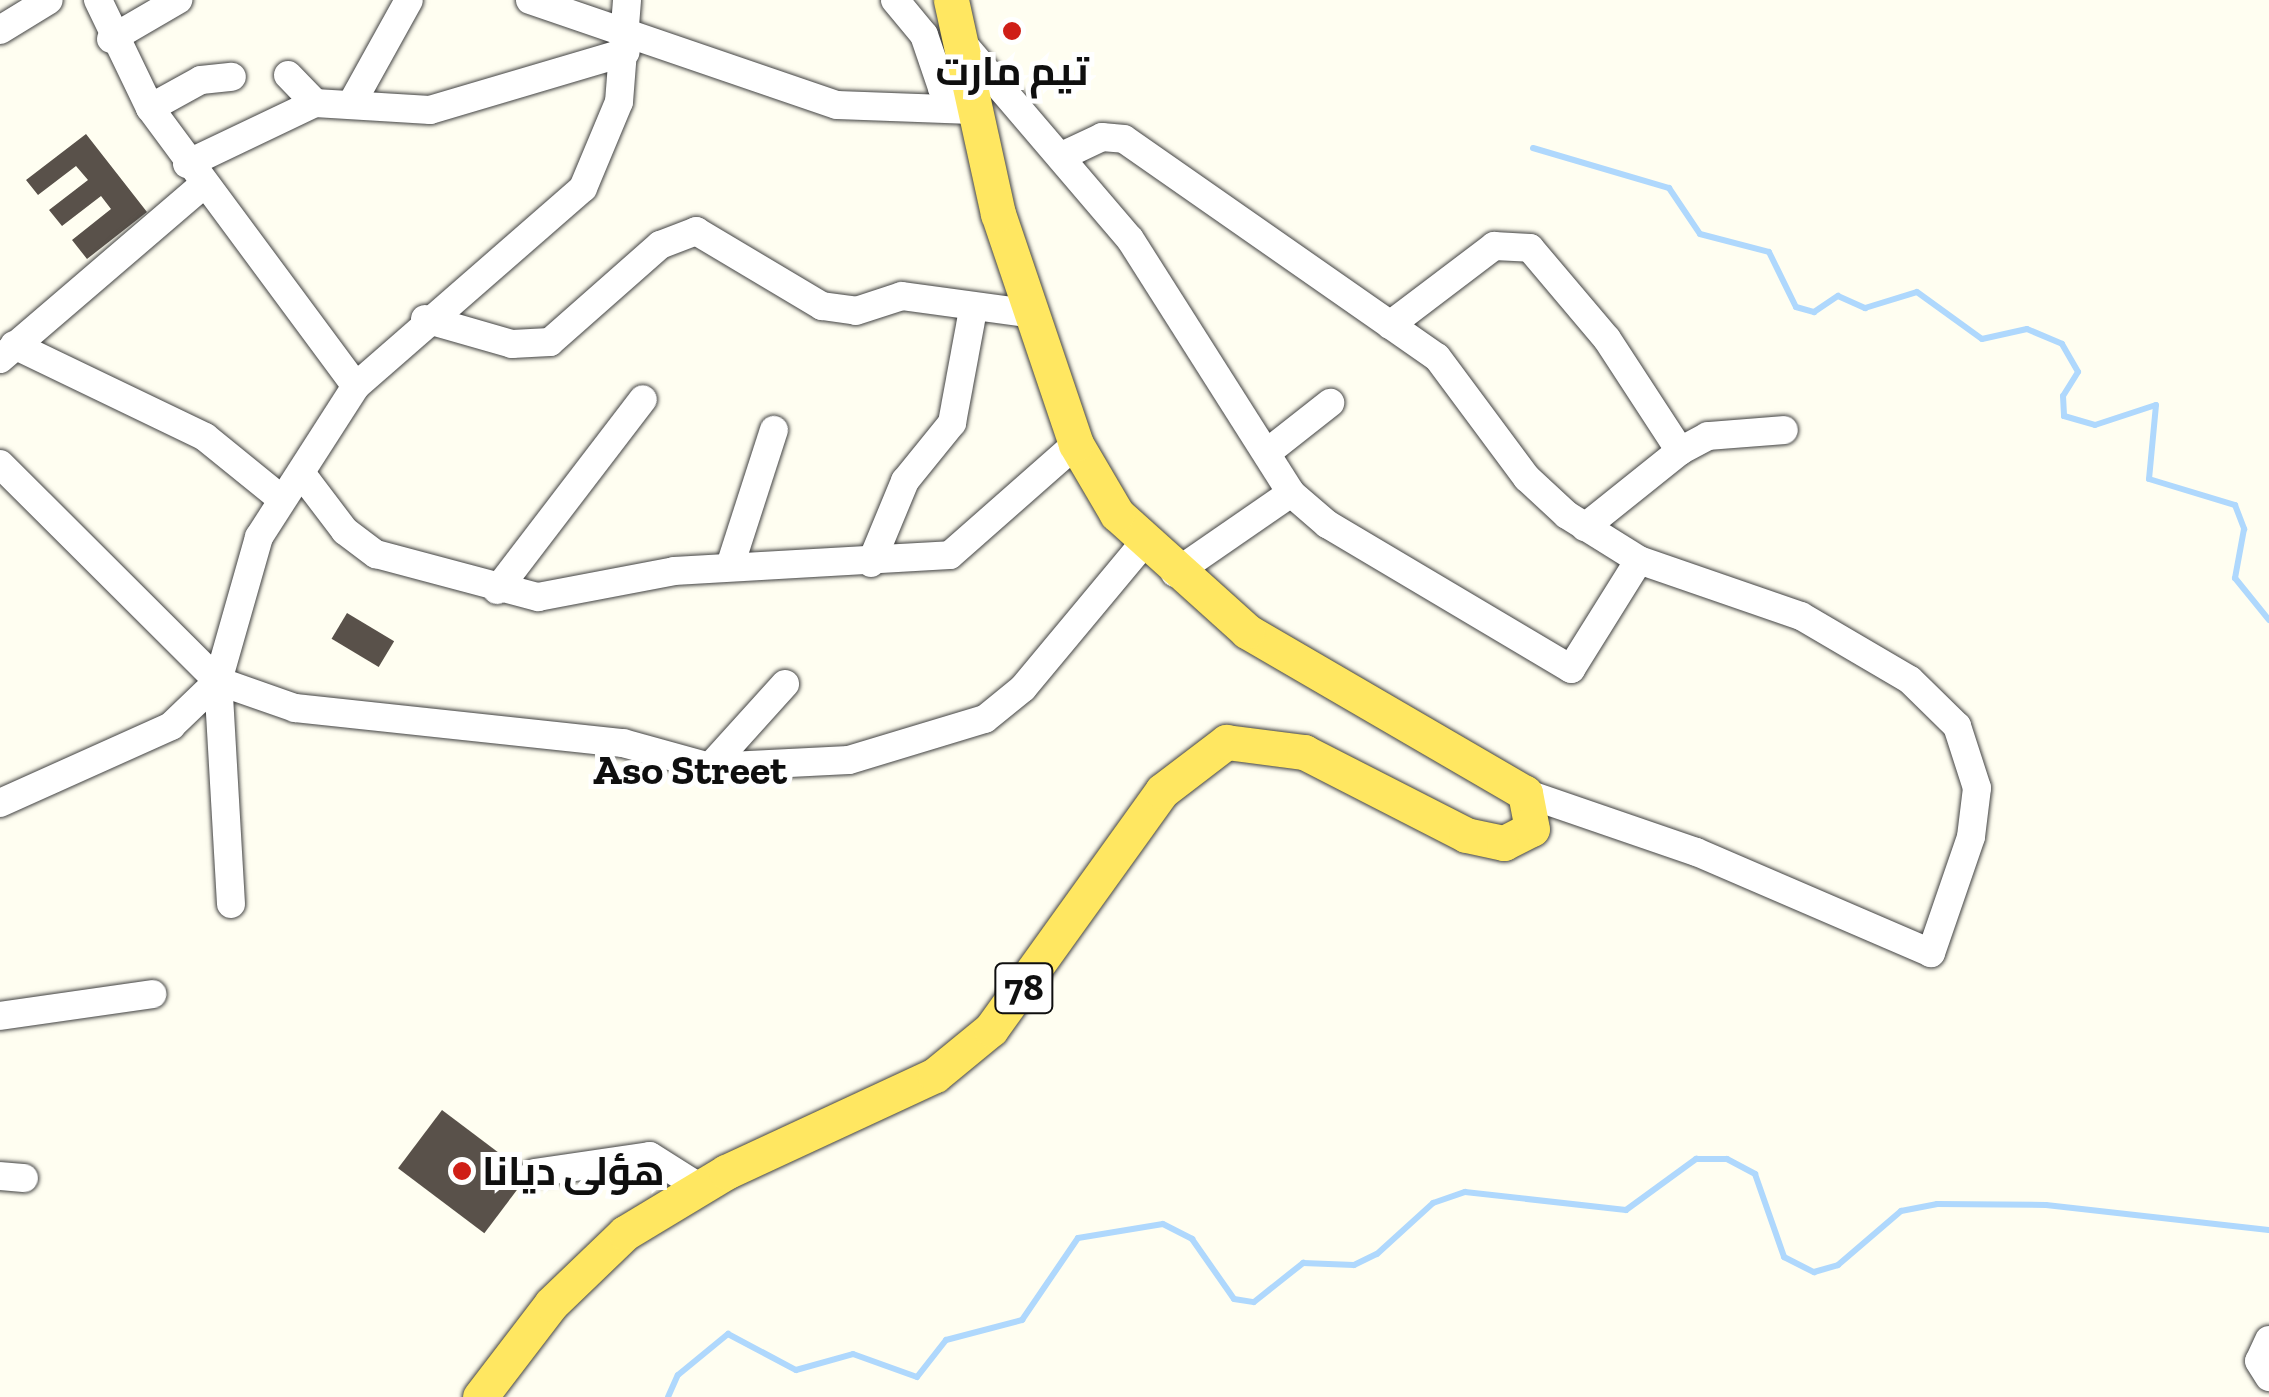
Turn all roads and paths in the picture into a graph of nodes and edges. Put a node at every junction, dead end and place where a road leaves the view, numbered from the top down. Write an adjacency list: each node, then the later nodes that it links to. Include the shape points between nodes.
1 (49, 0): 9 (street)
2 (98, 0): 10 (street)
3 (178, 0): 10 (street)
4 (410, 0): 15 (street)
5 (530, 0): 12 (street)
6 (627, 0): 12 (street)
7 (894, 0): 17 (street, via 924,35 942,88)
8 (951, 0): 11 (main road)
9 (0, 30)
10 (112, 39): 18 (street)
11 (959, 40): 17 (main road); 19 (street)
12 (626, 44): 15 (street, via 430,110); 17 (street, via 850,108); 23 (street, via 619,102 583,188)
13 (288, 75): 16 (street)
14 (232, 77): 18 (street, via 200,80)
15 (353, 101): 16 (street)
16 (315, 103): 20 (street)
17 (972, 106): 22 (main road)
18 (150, 108): 20 (street)
19 (1064, 154): 24 (street, via 1102,137 1124,139); 32 (street, via 1198,334)
20 (195, 175): 25 (street); 26 (street)
21 (973, 310): 22 (street); 23 (street, via 902,296 856,311 822,306 696,231 660,245 550,342 512,344); 41 (street, via 952,423 905,481)
22 (1034, 314): 31 (main road)
23 (425, 319): 26 (street)
24 (1390, 325): 33 (street, via 1494,246 1530,248 1607,339); 38 (street, via 1437,357 1527,478)
25 (7, 352): 37 (street, via 205,437)
26 (356, 386): 35 (street)
27 (643, 398): 44 (street)
28 (1330, 402): 32 (street)
29 (774, 430): 42 (street)
30 (1784, 430): 33 (street, via 1708,436)
31 (1076, 444): 39 (main road); 41 (street, via 950,554)
32 (1269, 451): 36 (street)
33 (1680, 451): 38 (street)
34 (0, 464): 45 (street)
35 (301, 474): 37 (street); 44 (street, via 344,531 376,554)
36 (1291, 493): 40 (street, via 1571,669); 43 (street)
37 (280, 497): 45 (street, via 238,588)
38 (1585, 527): 40 (street)
39 (1143, 544): 43 (main road); 47 (street, via 1023,688 985,718 850,760)
40 (1639, 560): 48 (street, via 1801,616 1910,680 1957,726 1976,788 1970,837 1930,953 1696,852)
41 (871, 563): 42 (street)
42 (730, 566): 44 (street, via 538,597)
43 (1175, 572): 48 (main road, via 1274,648)
44 (496, 590)
45 (218, 681): 47 (street, via 296,708 623,743); 49 (street, via 172,726); 50 (street)
46 (785, 684): 47 (street)
47 (710, 767)
48 (1525, 794): 54 (main road, 78, via 1532,829 1515,841 1488,841 1304,752 1226,742 1162,791 991,1029 935,1075)
49 (0, 803)
50 (231, 904)
51 (152, 994): 52 (street)
52 (0, 1016)
53 (534, 1173): 54 (street, via 650,1156)
54 (699, 1186): 57 (main road, 78, via 625,1233 550,1304)
55 (2269, 1340): 56 (street, via 2260,1362)
56 (2269, 1377)
57 (480, 1397)

